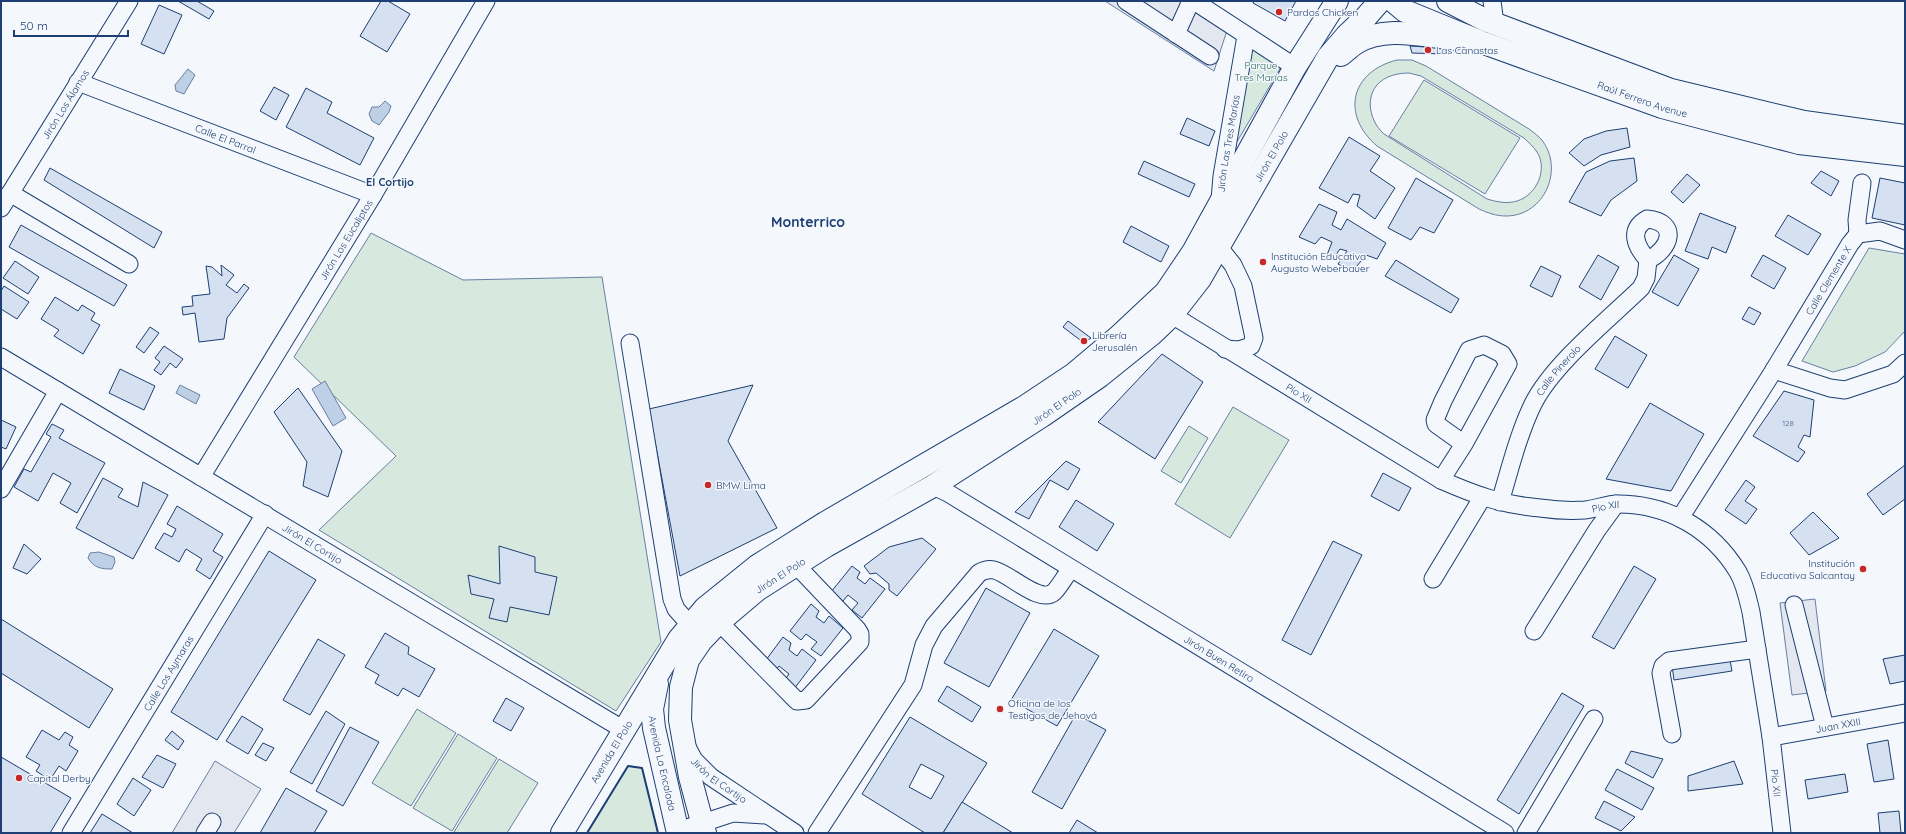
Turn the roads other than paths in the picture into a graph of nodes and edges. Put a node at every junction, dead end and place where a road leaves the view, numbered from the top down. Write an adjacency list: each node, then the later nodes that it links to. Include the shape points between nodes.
1 (129, 1): 18 (street, Jirón Los Álamos)
2 (486, 1): 24 (street, Jirón Los Eucaliptos)
3 (1126, 1): 13 (street)
4 (1192, 1): 13 (street); 14 (street)
5 (1337, 1): 12 (main road)
6 (1353, 1): 12 (main road)
7 (1380, 1): 19 (main road, Jirón El Polo, via 1328,57)
8 (1393, 1): 15 (main road, Raúl Ferrero Avenue, via 1405,11)
9 (1448, 1): 11 (main road, Raúl Ferrero Avenue)
10 (1462, 1): 11 (main road)
11 (1491, 15): 20 (main road, Raúl Ferrero Avenue, via 1671,90 1804,122)
12 (1317, 33): 17 (main road, Jirón El Polo)
13 (1176, 34): 16 (street)
14 (1246, 36): 17 (street); 25 (street, Jirón Las Tres Marías, via 1222,176)
15 (1481, 42): 19 (main road, via 1407,34 1369,37 1357,42 1336,58); 21 (main road, Raúl Ferrero Avenue, via 1662,107 1799,143)
16 (1210, 56)
17 (1295, 67): 25 (main road, Jirón El Polo)
18 (78, 82): 23 (street, Jirón Los Álamos); 24 (street, Calle El Parral)
19 (1290, 120): 29 (main road, Jirón El Polo)
20 (1905, 136)
21 (1905, 154)
22 (1862, 183): 27 (street, via 1857,220)
23 (10, 193): 26 (street, Jirón Los Álamos); 31 (street)
24 (373, 195): 40 (street, Jirón Los Eucaliptos)
25 (1220, 205): 54 (main road, Jirón El Polo, via 1166,292 1074,374 1026,406 825,523 757,566 705,608)
26 (1, 208)
27 (1858, 234): 28 (street, via 1880,231); 37 (street, Calle Clemente X)
28 (1905, 240)
29 (1218, 246): 32 (main road, Jirón El Polo, via 1194,288); 34 (street, via 1233,265 1243,286 1254,338 1250,346 1239,350)
30 (1648, 260): 45 (street, Calle Pinerolo, via 1646,278 1641,288 1567,359 1536,398 1520,434)
31 (129, 264)
32 (1172, 315): 34 (street, Pío XII); 42 (main road, Jirón El Polo, via 1100,376)
33 (630, 343): 54 (street, via 672,599 676,609)
34 (1225, 348): 41 (street, Pío XII)
35 (1, 357): 38 (street, Jirón El Cortijo)
36 (1905, 363): 37 (street, via 1893,374 1845,390 1830,388)
37 (1774, 370): 48 (street, Calle Clemente X)
38 (58, 391): 40 (street, Jirón El Cortijo); 43 (street)
39 (1464, 444): 39 (street, via 1508,364 1502,354 1484,345 1469,350 1435,420 1436,424); 41 (street)
40 (202, 477): 47 (street, Jirón El Cortijo)
41 (1441, 480): 44 (street, Pío XII)
42 (933, 486): 49 (main road, Jirón El Polo, via 826,546); 50 (street, Jirón Buen Retiro)
43 (1, 489)
44 (1482, 498): 45 (street, Pío XII); 51 (street)
45 (1500, 502): 46 (street, Pío XII, via 1569,510 1586,510)
46 (1616, 504): 48 (street, Pío XII, via 1642,506); 55 (street)
47 (265, 514): 61 (street, Jirón El Cortijo); 70 (street, Calle Los Aymaras)
48 (1680, 518): 56 (street, Pío XII, via 1703,531 1714,541 1738,572 1751,612)
49 (797, 566): 53 (main road, Jirón El Polo, via 757,590); 53 (street, via 860,634 860,642 806,700 797,701)
50 (1071, 569): 73 (street, via 1053,592 1046,595 1037,594 995,570 979,573 934,626 924,645 913,685); 74 (street, Jirón Buen Retiro)
51 (1433, 579)
52 (1794, 605): 60 (street)
53 (719, 622): 63 (main road, Jirón El Polo, via 688,660 681,687)
54 (690, 625): 57 (main road, Jirón El Polo)
55 (1534, 631)
56 (1757, 649): 62 (street, via 1669,662 1663,666 1661,674); 64 (street, Pío XII)
57 (660, 671): 61 (main road, Avenida El Polo); 65 (main road, Avenida La Encalada, via 652,709)
58 (1905, 713): 60 (street, Juan XXIII)
59 (1594, 719): 75 (street)
60 (1825, 727): 64 (street, Juan XXIII)
61 (624, 730): 71 (main road, Avenida El Polo)
62 (1672, 734)
63 (682, 736): 66 (main road); 67 (street, Jirón El Cortijo, via 694,760 702,769)
64 (1771, 737): 76 (street, Pío XII)
65 (656, 738): 66 (main road, via 675,785 682,789 686,787); 69 (main road, Avenida La Encalada)
66 (690, 777): 68 (main road)
67 (768, 815): 68 (street, Jirón El Cortijo, via 734,812); 72 (street, Jirón El Cortijo)
68 (703, 828): 69 (street, Jirón El Cortijo)
69 (678, 832)
70 (71, 833)
71 (562, 833)
72 (795, 833)
73 (817, 833)
74 (1505, 833)
75 (1526, 833)
76 (1782, 833)

